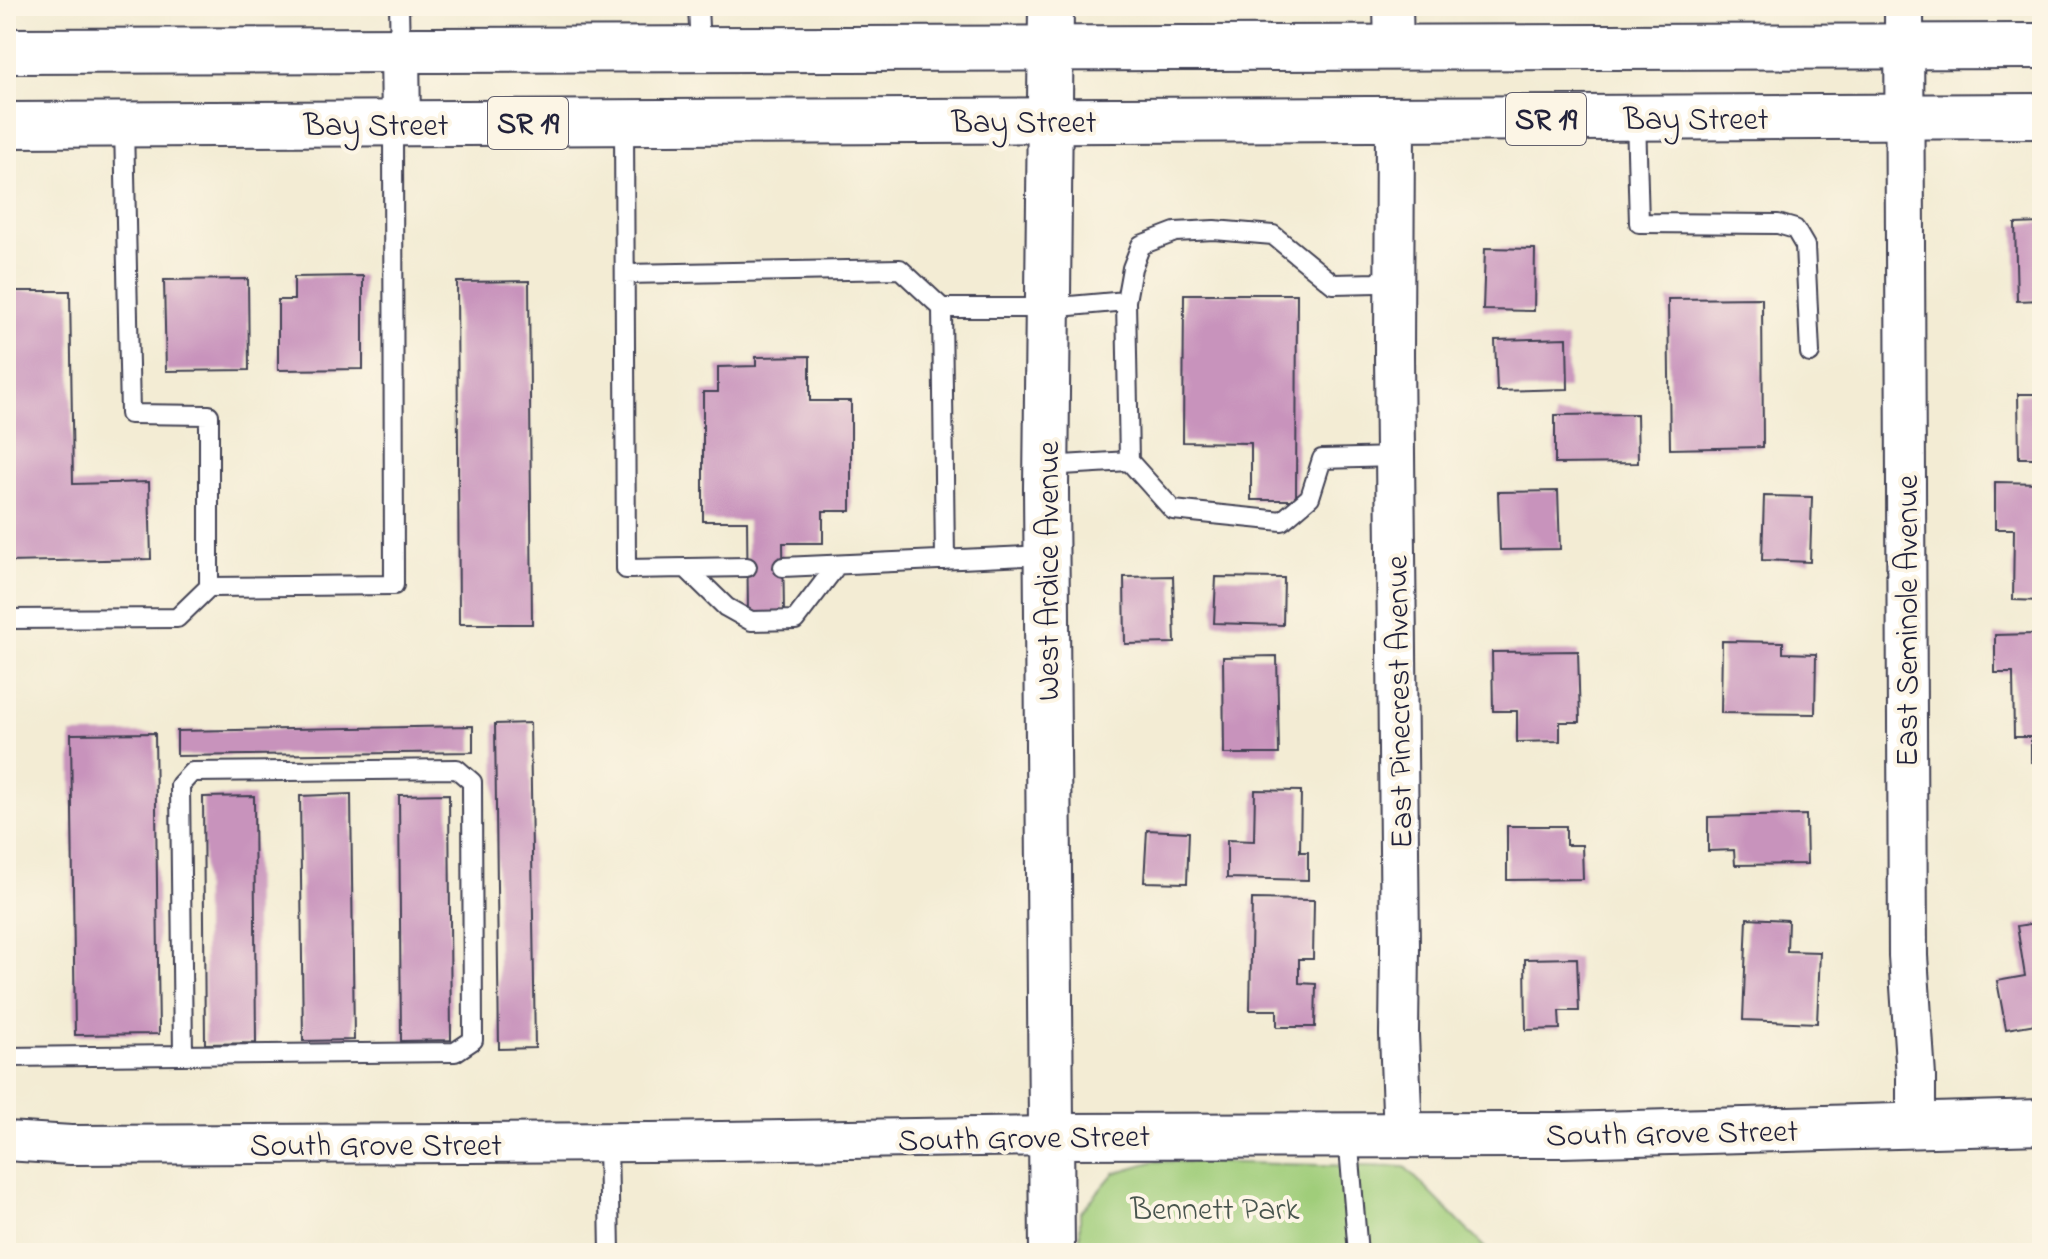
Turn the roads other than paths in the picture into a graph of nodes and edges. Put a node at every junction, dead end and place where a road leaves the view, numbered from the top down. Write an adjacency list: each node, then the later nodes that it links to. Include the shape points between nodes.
1 (399, 6): 9 (lane)
2 (698, 6): 7 (lane)
3 (1051, 6): 8 (main road, West Ardice Avenue)
4 (1904, 26): 5 (main road, SR 19); 6 (main road, SR 19); 11 (street, East Seminole Avenue)
5 (1394, 27): 8 (main road, SR 19)
6 (2042, 46)
7 (700, 49): 8 (main road, SR 19); 9 (main road, SR 19)
8 (1051, 49): 14 (main road, West Ardice Avenue)
9 (400, 50): 10 (main road, SR 19); 17 (street)
10 (6, 51)
11 (1907, 116): 12 (main road, Bay Street / SR 19); 13 (main road, Bay Street / SR 19); 40 (street, East Seminole Avenue, via 1908,940)
12 (2042, 116)
13 (1636, 118): 15 (main road, Bay Street / SR 19); 25 (lane, via 1639,223 1778,224 1795,229 1805,246)
14 (1050, 120): 15 (main road, Bay Street / SR 19); 16 (main road, Bay Street / SR 19); 24 (main road, West Ardice Avenue)
15 (1395, 120): 20 (street, East Pinecrest Avenue)
16 (624, 123): 17 (main road, Bay Street / SR 19); 21 (lane)
17 (397, 124): 19 (main road, Bay Street / SR 19); 35 (lane, via 394,585)
18 (6, 125): 19 (main road, Bay Street / SR 19)
19 (124, 125): 35 (lane, via 130,414 209,415)
20 (1395, 268): 22 (lane, via 1377,283 1333,284 1273,235 1175,232 1141,245); 26 (street, East Pinecrest Avenue)
21 (625, 274): 23 (lane, via 900,269); 34 (lane, via 626,569)
22 (1126, 301): 24 (lane); 27 (lane)
23 (942, 308): 24 (lane); 30 (lane)
24 (1048, 308): 28 (main road, West Ardice Avenue)
25 (1810, 353)
26 (1395, 457): 27 (lane, via 1322,459 1310,497 1282,521 1173,510); 43 (street, East Pinecrest Avenue)
27 (1129, 461): 28 (lane)
28 (1046, 466): 29 (main road, West Ardice Avenue)
29 (1047, 555): 30 (lane); 41 (main road, West Ardice Avenue)
30 (945, 560): 31 (lane)
31 (837, 565): 33 (lane); 34 (lane, via 795,620 751,621 726,607)
32 (747, 567): 34 (lane)
33 (783, 567)
34 (686, 568)
35 (209, 587): 36 (lane, via 177,618)
36 (6, 619)
37 (183, 1055): 37 (lane, via 455,1052 473,1040 472,782 457,769 192,772 180,785); 38 (lane)
38 (6, 1057)
39 (2042, 1122): 40 (main road, South Grove Street)
40 (1916, 1125): 43 (main road, South Grove Street)
41 (1051, 1136): 42 (main road, South Grove Street); 45 (street, South Grove Street); 47 (main road, West Ardice Avenue)
42 (1348, 1136): 43 (main road, South Grove Street); 48 (lane)
43 (1403, 1136)
44 (6, 1141): 45 (street, South Grove Street)
45 (608, 1142): 46 (lane)
46 (610, 1253)
47 (1052, 1253)
48 (1358, 1253)

